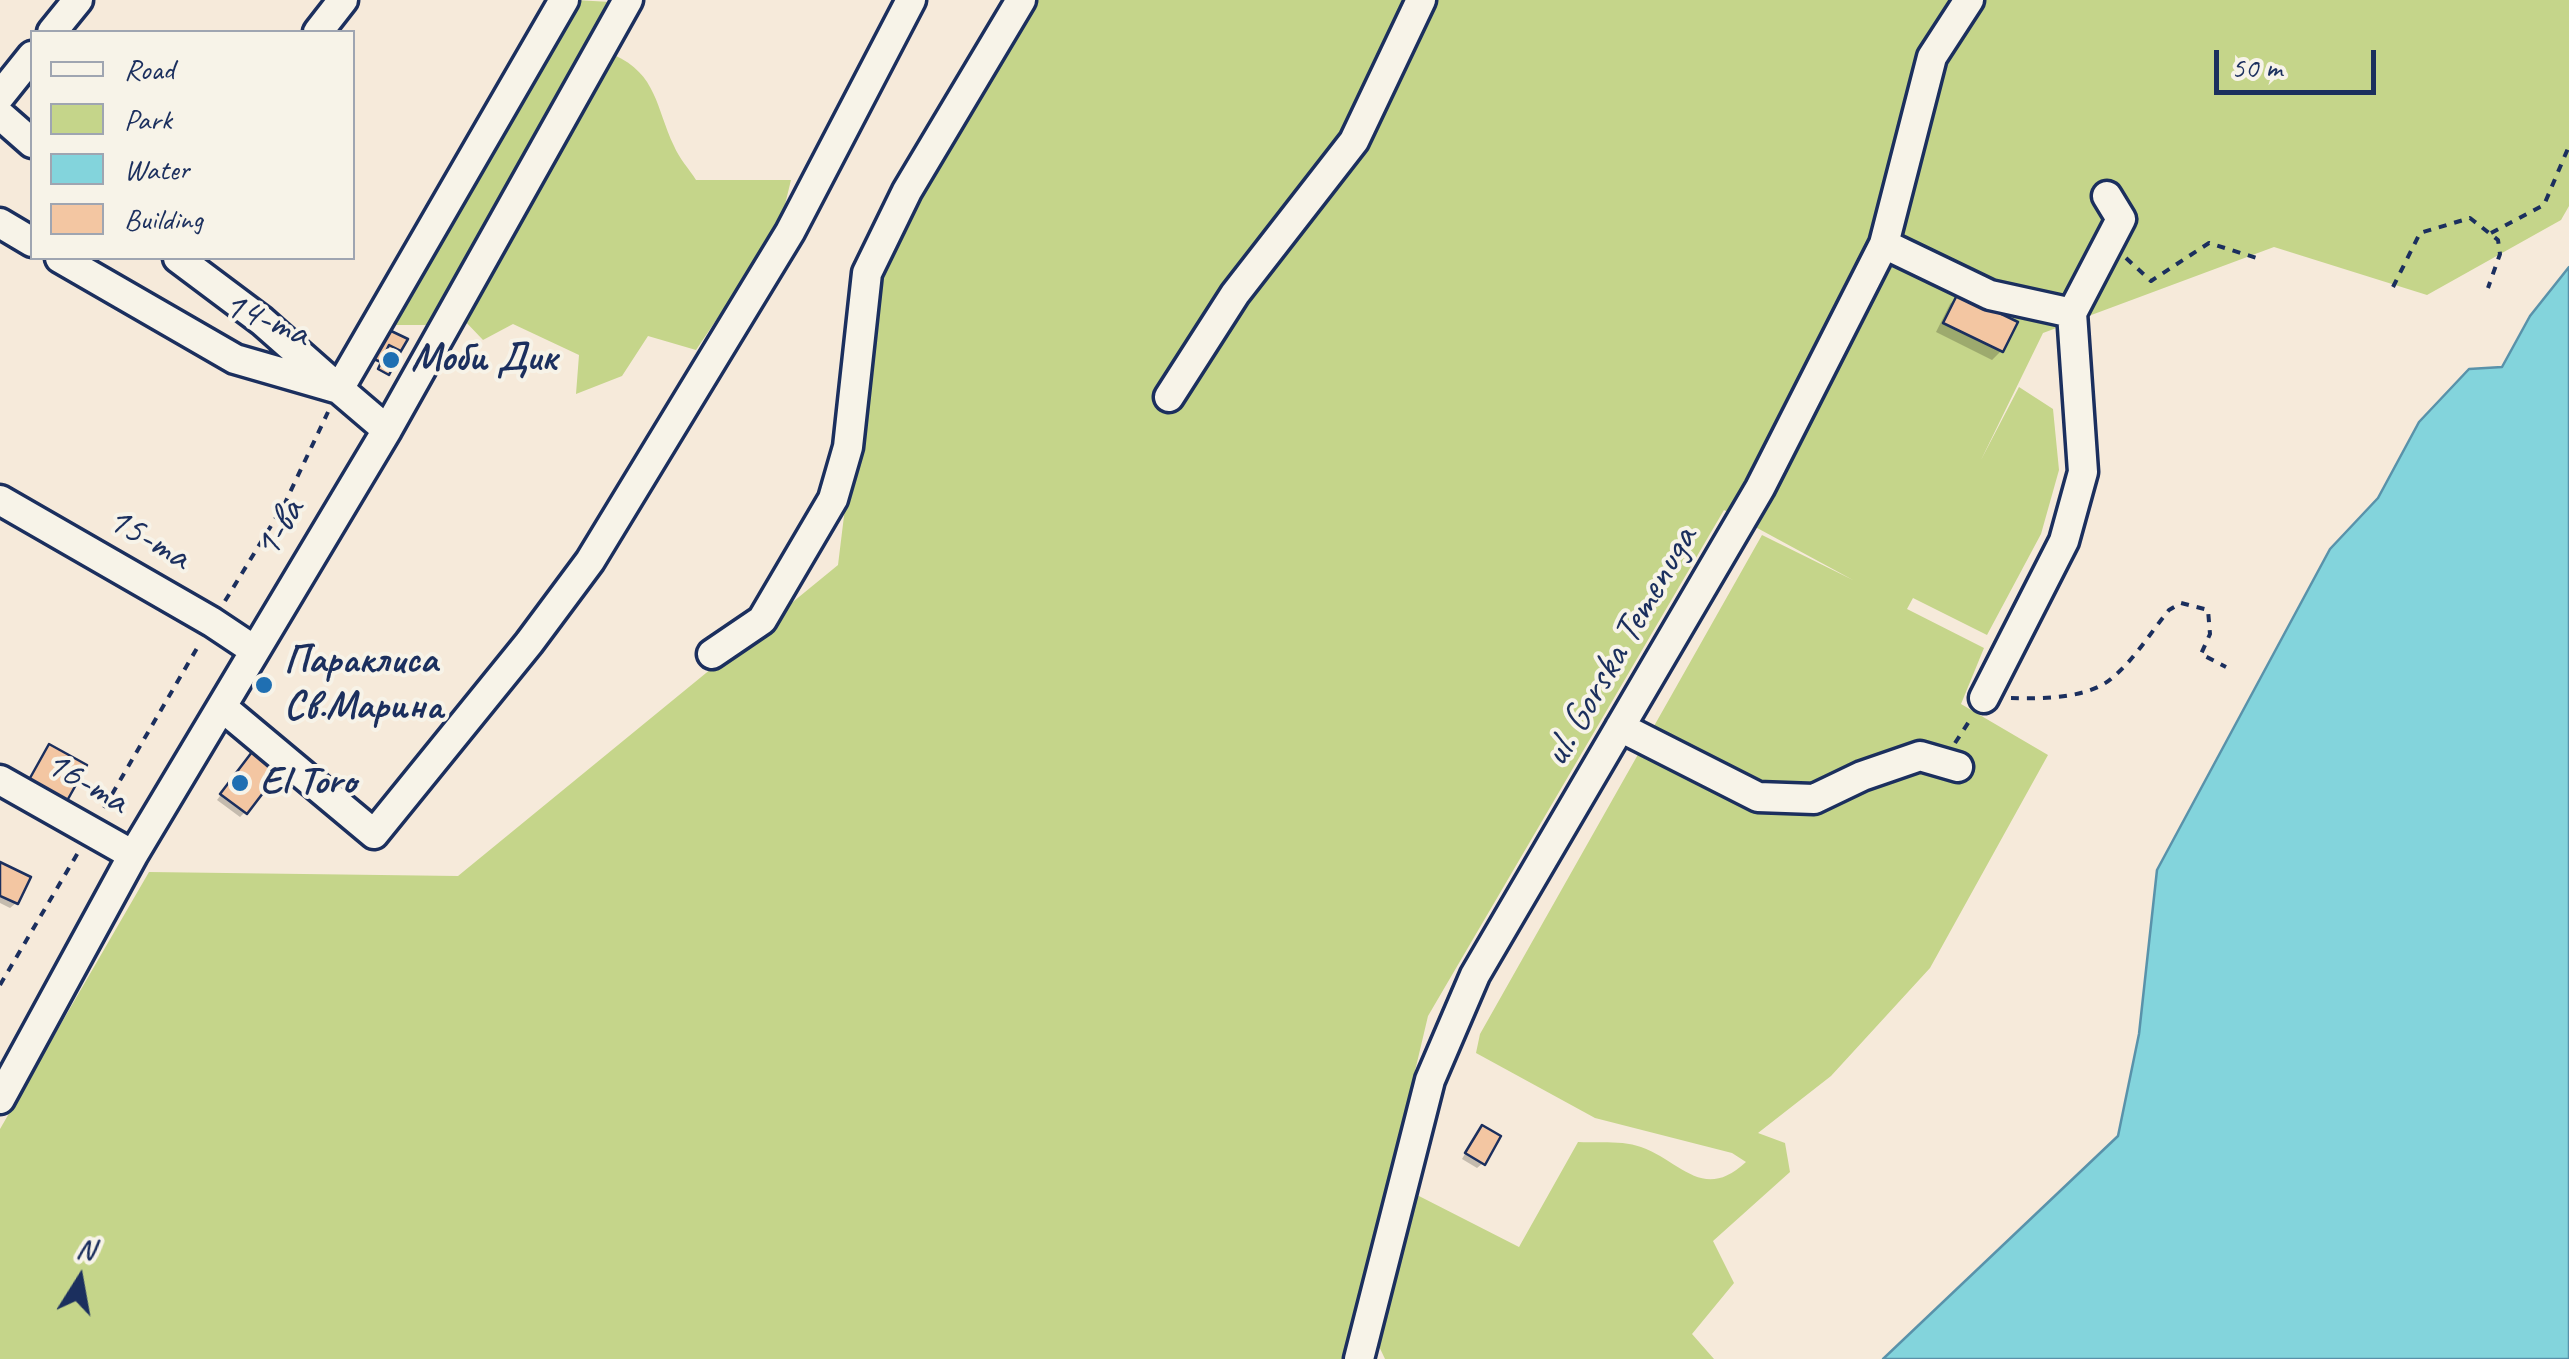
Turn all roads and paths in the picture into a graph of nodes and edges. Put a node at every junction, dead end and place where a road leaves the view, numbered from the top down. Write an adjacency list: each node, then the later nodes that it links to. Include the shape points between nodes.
1 (78, 0): 9 (street)
2 (343, 0): 10 (street)
3 (564, 0): 30 (street)
4 (628, 0): 32 (street, 1-ва)
5 (911, 0): 40 (street, via 790,232 590,561 374,834)
6 (1021, 0): 36 (street, via 907,191 867,273 848,447 833,498 762,620)
7 (1421, 0): 31 (street, via 1354,140 1235,294)
8 (1969, 0): 21 (street, ul. Gorska Temenuga, via 1932,57)
9 (54, 30)
10 (320, 30)
11 (30, 58): 12 (street)
12 (0, 96)
13 (0, 115): 14 (street)
14 (30, 141)
15 (2569, 146): 18 (path, via 2544,205)
16 (2106, 196): 19 (street, via 2121,220)
17 (0, 223): 20 (street)
18 (2491, 233): 25 (path, via 2470,218 2420,233); 26 (path, via 2500,254)
19 (2112, 237): 22 (path, via 2151,280 2208,242); 27 (street)
20 (30, 241)
21 (1884, 244): 27 (street, via 1990,295); 41 (street, ul. Gorska Temenuga, via 1760,488)
22 (2260, 258)
23 (64, 260): 29 (street, 14-та)
24 (181, 260): 28 (street)
25 (2393, 287)
26 (2488, 288)
27 (2072, 314): 38 (street, via 2083,472 2064,541)
28 (262, 320): 29 (street); 30 (street)
29 (235, 358): 30 (street, 14-та)
30 (339, 389): 32 (street, 14-та); 34 (path, via 284,502)
31 (1169, 397)
32 (387, 430): 35 (street, 1-ва)
33 (0, 500): 34 (street, 15-та)
34 (212, 622): 35 (street, 15-та); 44 (path)
35 (254, 650): 40 (street, 1-ва)
36 (712, 654)
37 (2226, 667): 39 (path, via 2202,654 2210,634 2208,610 2181,603 2112,679 2092,690)
38 (1984, 698): 42 (path)
39 (2032, 699)
40 (222, 707): 45 (street, 1-ва)
41 (1620, 727): 42 (street, via 1758,797 1814,800 1920,756); 48 (street, ul. Gorska Temenuga, via 1475,975 1430,1080)
42 (1950, 765)
43 (0, 780): 44 (street, 16-та)
44 (90, 832): 45 (street, 16-та); 46 (path)
45 (133, 856): 47 (street, 1-ва)
46 (0, 985)
47 (3, 1085)
48 (1365, 1354)

